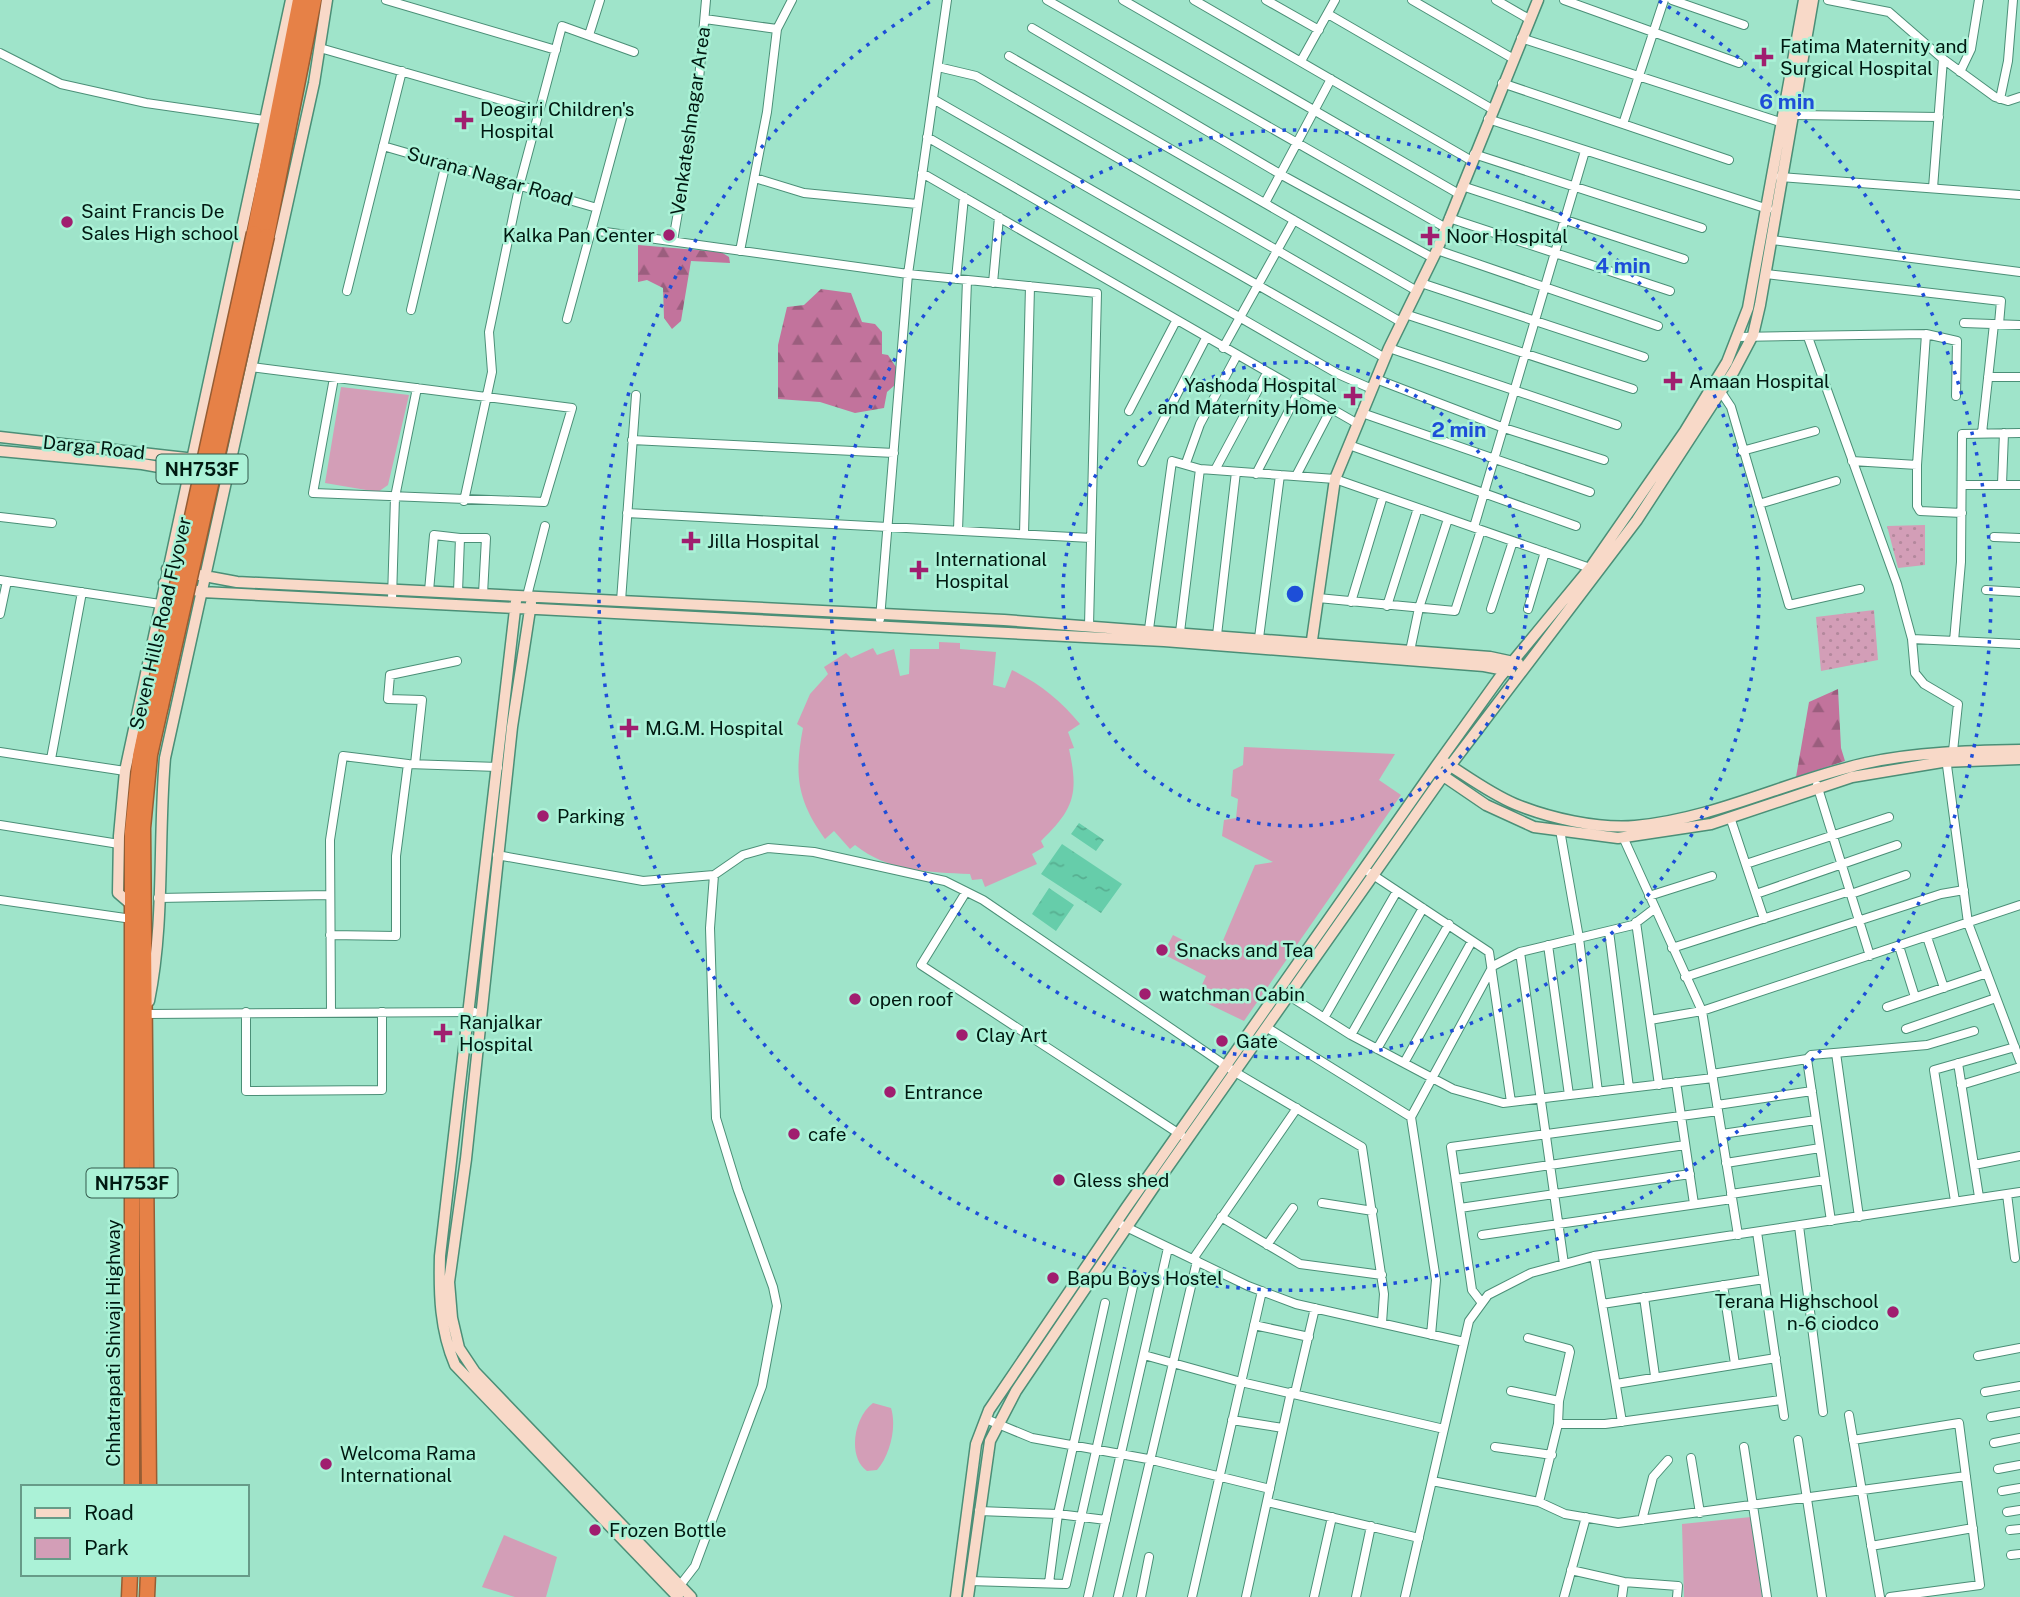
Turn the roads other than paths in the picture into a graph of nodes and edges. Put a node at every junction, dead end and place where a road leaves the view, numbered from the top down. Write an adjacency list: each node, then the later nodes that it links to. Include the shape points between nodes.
1 (291, 0): 62 (street)
2 (300, 0): 280 (highway, Seven Hills Road Flyover / NH753F, bridge, via 140,756 132,832)
3 (314, 0): 309 (highway, Seven Hills Road Flyover / NH753F, bridge, via 267,236 150,755 143,828)
4 (327, 0): 36 (street)
5 (386, 0): 37 (street)
6 (600, 0): 34 (street)
7 (706, 0): 27 (street, Venkateshnagar Area)
8 (792, 0): 31 (street)
9 (947, 0): 47 (street)
10 (1047, 0): 66 (street)
11 (1123, 0): 57 (street)
12 (1194, 0): 45 (street)
13 (1266, 0): 32 (street)
14 (1335, 0): 26 (street)
15 (1412, 0): 43 (street)
16 (1496, 0): 28 (street)
17 (1538, 0): 28 (street)
18 (1564, 0): 33 (street)
19 (1664, 0): 33 (street)
20 (1672, 0): 29 (street)
21 (1804, 0): 63 (street)
22 (1813, 0): 59 (street)
23 (1828, 0): 44 (street, via 1888,12)
24 (1979, 0): 49 (street, via 1970,49)
25 (2013, 0): 39 (street)
26 (1328, 14): 32 (street); 58 (street)
27 (705, 19): 31 (street); 93 (street, Venkateshnagar Area, via 697,102)
28 (1529, 19): 35 (street)
29 (1744, 25)
30 (1032, 28): 73 (street)
31 (777, 29): 75 (street)
32 (1319, 30): 45 (street)
33 (1653, 32): 46 (street); 50 (street)
34 (589, 35): 37 (street, via 562,26); 38 (street)
35 (1521, 38): 43 (street); 50 (street)
36 (320, 48): 48 (street); 131 (street)
37 (556, 50): 56 (street)
38 (634, 52)
39 (2009, 53): 41 (street); 55 (street)
40 (0, 54): 62 (street, via 61,84 146,103)
41 (2020, 54)
42 (1009, 56): 82 (street)
43 (1512, 58): 52 (street)
44 (1943, 59): 49 (street); 61 (street)
45 (1301, 61): 51 (street)
46 (1740, 63)
47 (938, 67): 54 (street); 95 (street, via 976,76)
48 (402, 71): 56 (street); 67 (street)
49 (1960, 72): 55 (street)
50 (1638, 77): 63 (street); 64 (street)
51 (1331, 79): 57 (street); 69 (street)
52 (1502, 83): 58 (street); 64 (street)
53 (2020, 97): 55 (street)
54 (933, 99): 65 (street); 105 (street)
55 (2000, 99)
56 (539, 111): 76 (street)
57 (1314, 111): 66 (street); 79 (street)
58 (1490, 114): 68 (street); 69 (street)
59 (1795, 115): 61 (street); 74 (street)
60 (622, 117): 84 (street)
61 (1939, 117): 78 (street)
62 (264, 120): 160 (street)
63 (1783, 122): 74 (street)
64 (1623, 124): 70 (street)
65 (927, 137): 72 (street); 112 (street)
66 (1298, 141): 73 (street); 89 (street)
67 (383, 146): 71 (street, Surana Nagar Road); 109 (street)
68 (1585, 151): 77 (street); 85 (street)
69 (1473, 157): 77 (street); 79 (street)
70 (1729, 160)
71 (446, 163): 76 (street, Surana Nagar Road); 111 (street)
72 (922, 173): 81 (street); 83 (street)
73 (1280, 174): 82 (street); 96 (street)
74 (1779, 177): 78 (street); 85 (street); 92 (street)
75 (755, 178): 83 (street, via 804,193); 94 (street)
76 (520, 183): 84 (street, Surana Nagar Road); 143 (street, via 489,332 492,372)
77 (1575, 186): 88 (street); 90 (street)
78 (1933, 188): 80 (street)
79 (1460, 190): 88 (street); 89 (street)
80 (2020, 195)
81 (964, 197): 86 (street); 102 (street)
82 (1265, 203): 87 (street)
83 (918, 204): 100 (street)
84 (597, 208): 91 (street)
85 (1768, 209): 122 (street, via 1748,308)
86 (999, 218): 104 (street); 115 (street)
87 (1294, 220): 95 (street); 107 (street)
88 (1565, 220): 97 (street); 98 (street)
89 (1447, 223): 96 (street); 97 (street)
90 (1702, 228)
91 (591, 230): 93 (street); 114 (street)
92 (1772, 240): 99 (street); 101 (street)
93 (673, 241): 94 (street)
94 (740, 251): 100 (street)
95 (1275, 252): 105 (street); 113 (street)
96 (1435, 254): 107 (street); 108 (street)
97 (1555, 254): 108 (street); 110 (street)
98 (1684, 258)
99 (2020, 272)
100 (908, 274): 102 (street); 159 (street)
101 (1766, 274): 118 (street, via 2001,301); 125 (street)
102 (956, 279): 103 (street)
103 (967, 280): 104 (street); 197 (street)
104 (993, 283): 106 (street)
105 (1257, 285): 112 (street); 127 (street)
106 (1030, 286): 198 (street); 201 (street, via 1097,293)
107 (1419, 287): 113 (street); 116 (street)
108 (1545, 287): 116 (street); 120 (street)
109 (347, 291)
110 (1670, 292)
111 (411, 310)
112 (1240, 316): 126 (street); 136 (street, via 1338,374)
113 (1403, 318): 127 (street); 128 (street)
114 (566, 319)
115 (1176, 321): 124 (street); 146 (street)
116 (1535, 321): 128 (street); 130 (street)
117 (1965, 323): 118 (street)
118 (1996, 324): 119 (street); 133 (street)
119 (2020, 325)
120 (1658, 326)
121 (1926, 334): 123 (street); 144 (street, via 1957,341); 167 (street)
122 (1737, 337): 125 (street); 205 (street, via 1685,431)
123 (1808, 337): 125 (street); 163 (street)
124 (1206, 338): 126 (street); 164 (street)
125 (1751, 339): 140 (street)
126 (1223, 348): 129 (street)
127 (1387, 353): 136 (street); 141 (street)
128 (1525, 354): 138 (street); 141 (street)
129 (1237, 355): 132 (street); 165 (street, via 1200,424)
130 (1644, 357)
131 (251, 368): 135 (street); 166 (street)
132 (1267, 373): 139 (street); 169 (street)
133 (1988, 377): 134 (street); 151 (street)
134 (2020, 377)
135 (334, 378): 137 (street); 184 (street, via 313,493)
136 (1374, 384): 147 (street); 149 (street)
137 (417, 388): 143 (street); 184 (street)
138 (1633, 389)
139 (1299, 391): 145 (street); 172 (street)
140 (1721, 392): 158 (street, via 1731,407); 242 (street, via 1637,520)
141 (1514, 393): 148 (street); 149 (street)
142 (636, 394): 155 (street)
143 (486, 397): 185 (street); 185 (street, via 572,408 544,502)
144 (1956, 397)
145 (1331, 409): 147 (street); 174 (street)
146 (1129, 411)
147 (1360, 419): 156 (street); 161 (street)
148 (1617, 425)
149 (1504, 428): 161 (street); 162 (street)
150 (1815, 430): 158 (street)
151 (1982, 433): 152 (street); 179 (street, via 1962,433)
152 (2004, 433): 153 (street); 178 (street)
153 (2020, 433)
154 (0, 437): 160 (street, Darga Road)
155 (632, 440): 159 (street); 188 (street)
156 (1349, 445): 176 (street); 182 (street)
157 (0, 451): 170 (street, Darga Road)
158 (1742, 451): 186 (street)
159 (894, 453): 195 (street)
160 (191, 458): 166 (street, Darga Road); 170 (street)
161 (1494, 459): 181 (street); 182 (street)
162 (1604, 460)
163 (1852, 461): 167 (street); 235 (street)
164 (1142, 462)
165 (1186, 463): 168 (street); 231 (street, via 1172,461)
166 (230, 465): 175 (street)
167 (1917, 465): 189 (street, via 1918,509)
168 (1200, 469): 169 (street); 232 (street)
169 (1215, 470): 171 (street)
170 (188, 472): 175 (street, Darga Road); 206 (street)
171 (1236, 472): 172 (street); 233 (street)
172 (1256, 474): 173 (street)
173 (1280, 475): 174 (street); 234 (street)
174 (1296, 476): 176 (street)
175 (227, 479): 207 (street)
176 (1335, 479): 183 (street); 219 (street)
177 (1836, 481): 186 (street)
178 (2002, 484): 179 (street); 180 (street)
179 (1963, 485): 189 (street)
180 (2020, 485)
181 (1590, 492)
182 (1484, 494): 194 (street); 196 (street)
183 (1383, 496): 187 (street); 222 (street)
184 (395, 497): 185 (street); 217 (street)
185 (464, 501)
186 (1759, 504): 210 (street, via 1790,606)
187 (1418, 508): 191 (street); 224 (street)
188 (627, 513): 195 (street); 221 (street)
189 (1962, 513): 236 (street)
190 (0, 517): 192 (street)
191 (1448, 519): 196 (street); 225 (street)
192 (52, 523)
193 (545, 526): 220 (street)
194 (1576, 526)
195 (888, 527): 197 (street); 229 (street)
196 (1478, 529): 203 (street); 225 (street, via 1455,611)
197 (958, 530): 198 (street)
198 (1024, 534): 201 (street)
199 (1994, 537): 202 (street)
200 (460, 538): 212 (street, via 434,535); 216 (street); 218 (street, via 486,538)
201 (1091, 538): 230 (street)
202 (2020, 538)
203 (1513, 541): 204 (street); 226 (street)
204 (1545, 552): 205 (street); 227 (street)
205 (1590, 568): 241 (street)
206 (167, 569): 207 (street); 209 (street)
207 (205, 578): 214 (street); 217 (street)
208 (4, 580): 213 (street); 228 (street)
209 (164, 583): 214 (street); 223 (street)
210 (1860, 589)
211 (1986, 590): 215 (street)
212 (429, 591): 216 (street); 217 (street)
213 (82, 592): 223 (street); 247 (street)
214 (202, 592): 217 (street); 275 (street, via 164,758)
215 (2020, 592)
216 (458, 593): 218 (street)
217 (392, 594): 220 (street)
218 (483, 594): 220 (street)
219 (1318, 598): 222 (street); 238 (street)
220 (525, 600): 221 (street); 229 (street); 249 (street); 261 (street)
221 (621, 601): 229 (street)
222 (1351, 602): 224 (street)
223 (160, 604): 251 (street)
224 (1387, 606): 225 (street)
225 (1419, 608): 239 (street)
226 (1492, 609)
227 (1528, 609)
228 (0, 614)
229 (880, 620): 230 (street); 238 (street)
230 (1089, 626): 231 (street)
231 (1149, 629): 232 (street)
232 (1180, 632): 233 (street)
233 (1217, 635): 234 (street)
234 (1259, 638): 238 (street)
235 (1912, 639): 236 (street); 245 (street, via 1919,680 1958,704)
236 (1954, 641): 237 (street)
237 (2020, 644)
238 (1311, 648): 239 (street); 241 (street)
239 (1410, 650): 241 (street)
240 (457, 661): 248 (street, via 390,674 388,699 422,700)
241 (1509, 665): 242 (street); 250 (street)
242 (1523, 669): 250 (street)
243 (2020, 750): 245 (street)
244 (0, 752): 247 (street)
245 (1948, 755): 246 (street); 252 (street, via 1864,764); 268 (street)
246 (2020, 759)
247 (51, 760): 251 (street)
248 (412, 764): 249 (street); 273 (street, via 344,755 330,840); 287 (street, via 396,856 396,936)
249 (498, 767): 308 (street)
250 (1442, 768): 252 (street, via 1543,814 1602,825 1634,826); 256 (street, via 1486,805 1534,827); 264 (street)
251 (125, 771): 259 (street)
252 (1817, 783): 253 (street); 257 (street)
253 (1730, 817): 258 (street); 262 (street)
254 (1889, 817): 257 (street)
255 (0, 825): 259 (street)
256 (1560, 830): 258 (street); 289 (street)
257 (1833, 836): 262 (street); 263 (street)
258 (1623, 837): 274 (street)
259 (119, 844): 280 (street, via 118,893)
260 (1897, 845): 263 (street)
261 (496, 855): 265 (street, via 643,881); 308 (street)
262 (1746, 864): 272 (street)
263 (1842, 865): 271 (street); 272 (street)
264 (1369, 872): 269 (street); 300 (street)
265 (713, 875): 270 (street, via 743,855 768,848 827,855 945,881); 473 (street, via 710,928 716,1118 777,1306 762,1386 695,1566)
266 (1906, 875): 271 (street)
267 (1712, 876): 274 (street)
268 (1964, 890): 282 (street); 284 (street)
269 (1397, 891): 278 (street); 310 (street)
270 (966, 892): 324 (street); 343 (street, via 921,965)
271 (1851, 893): 281 (street); 282 (street)
272 (1756, 894): 281 (street)
273 (330, 895): 275 (street); 287 (street)
274 (1649, 896): 279 (street)
275 (158, 898): 309 (street, via 158,960)
276 (0, 900): 280 (street)
277 (2020, 905): 284 (street)
278 (1423, 908): 285 (street); 315 (street)
279 (1654, 908): 283 (street); 293 (street)
280 (132, 912): 440 (highway, Chhatrapati Shivaji Highway / NH753F)
281 (1764, 919): 293 (street)
282 (1859, 921): 295 (street); 298 (street)
283 (1636, 922): 286 (street); 311 (street)
284 (1968, 923): 288 (street); 297 (street)
285 (1449, 924): 290 (street); 317 (street)
286 (1609, 931): 289 (street); 330 (street)
287 (330, 935): 304 (street)
288 (1927, 937): 292 (street); 299 (street)
289 (1578, 938): 291 (street); 332 (street)
290 (1472, 941): 296 (street, via 1489,952); 321 (street)
291 (1548, 945): 294 (street); 333 (street)
292 (1899, 946): 295 (street); 301 (street)
293 (1672, 948): 298 (street)
294 (1520, 952): 296 (street); 334 (street)
295 (1870, 956): 305 (street)
296 (1493, 966): 326 (street); 335 (street)
297 (1987, 973): 299 (street); 302 (street)
298 (1685, 976): 305 (street)
299 (1944, 988): 301 (street)
300 (1284, 992): 310 (street); 312 (street); 324 (street)
301 (1915, 997): 303 (street)
302 (1996, 998): 313 (street); 316 (street)
303 (1887, 1007)
304 (331, 1011): 306 (street); 307 (street)
305 (1702, 1011): 311 (street); 325 (street)
306 (246, 1012): 307 (street, via 246,1091 383,1090); 309 (street)
307 (382, 1012): 308 (street)
308 (475, 1012): 473 (street, via 452,1142 444,1282 446,1344 455,1365)
309 (146, 1014): 441 (highway, Chhatrapati Shivaji Highway / NH753F)
310 (1324, 1018): 315 (street)
311 (1650, 1020): 328 (street)
312 (1266, 1027): 324 (street); 339 (street)
313 (1906, 1028)
314 (1974, 1031): 318 (street, via 1927,1045)
315 (1351, 1035): 317 (street)
316 (2015, 1047): 320 (street); 322 (street)
317 (1377, 1049): 321 (street)
318 (1836, 1052): 319 (street); 365 (street)
319 (1807, 1059): 325 (street); 331 (street)
320 (2020, 1061)
321 (1404, 1063): 326 (street)
322 (1958, 1063): 329 (street); 358 (street, via 1934,1070)
323 (2020, 1067): 329 (street)
324 (1231, 1069): 336 (street); 343 (street)
325 (1713, 1076): 327 (street); 337 (street)
326 (1430, 1077): 335 (street, via 1453,1089); 339 (street)
327 (1676, 1083): 328 (street); 338 (street)
328 (1658, 1085): 330 (street)
329 (1961, 1085): 349 (street)
330 (1629, 1088): 332 (street)
331 (1812, 1091): 337 (street); 340 (street)
332 (1598, 1092): 333 (street)
333 (1569, 1095): 334 (street)
334 (1541, 1099): 335 (street); 342 (street)
335 (1511, 1102)
336 (1297, 1108): 363 (street, via 1362,1147); 364 (street)
337 (1718, 1108): 338 (street); 341 (street)
338 (1681, 1116): 342 (street); 344 (street)
339 (1411, 1117): 391 (street, via 1436,1280)
340 (1816, 1120): 341 (street); 345 (street)
341 (1722, 1134): 347 (street)
342 (1546, 1135): 348 (street); 351 (street, via 1451,1147)
343 (1183, 1136): 367 (street)
344 (1685, 1145): 348 (street); 350 (street)
345 (1820, 1148): 347 (street); 352 (street)
346 (2020, 1156): 349 (street)
347 (1726, 1163): 356 (street)
348 (1550, 1164): 351 (street); 354 (street)
349 (1974, 1165): 357 (street)
350 (1690, 1174): 354 (street); 360 (street)
351 (1455, 1179): 362 (street)
352 (1825, 1180): 356 (street); 366 (street)
353 (2020, 1192): 355 (street)
354 (1554, 1194): 362 (street); 368 (street)
355 (2007, 1194): 357 (street); 376 (street)
356 (1731, 1196): 360 (street); 372 (street)
357 (1979, 1198): 358 (street)
358 (1955, 1201): 365 (street)
359 (1322, 1203): 363 (street)
360 (1694, 1204): 368 (street)
361 (1293, 1208): 373 (street)
362 (1460, 1208): 386 (street, via 1472,1290)
363 (1373, 1212): 379 (street)
364 (1221, 1217): 373 (street); 377 (street)
365 (1859, 1217): 366 (street)
366 (1830, 1221): 369 (street)
367 (1122, 1224): 374 (street); 415 (street); 419 (street)
368 (1559, 1224): 371 (street); 378 (street)
369 (1799, 1226): 370 (street); 410 (street)
370 (1757, 1232): 372 (street); 380 (street)
371 (1482, 1235)
372 (1738, 1235): 375 (street)
373 (1267, 1245): 379 (street, via 1300,1265)
374 (1168, 1248): 377 (street); 396 (street)
375 (1594, 1256): 378 (street); 387 (street)
376 (2015, 1258)
377 (1195, 1260): 383 (street); 399 (street)
378 (1564, 1264): 386 (street, via 1531,1273 1488,1295)
379 (1382, 1275): 389 (street)
380 (1764, 1279): 382 (street); 398 (street)
381 (1134, 1282): 429 (street)
382 (1723, 1285): 384 (street); 400 (street)
383 (1262, 1291): 388 (street); 390 (street)
384 (1644, 1297): 387 (street); 401 (street)
385 (1105, 1303): 426 (street)
386 (1482, 1303): 394 (street, via 1469,1321)
387 (1602, 1304): 403 (street)
388 (1315, 1308): 389 (street); 392 (street)
389 (1382, 1324): 391 (street)
390 (1254, 1325): 392 (street); 402 (street)
391 (1431, 1335): 394 (street)
392 (1309, 1337): 407 (street)
393 (1528, 1338): 409 (street, via 1569,1349)
394 (1464, 1342): 421 (street)
395 (2020, 1348): 397 (street)
396 (1144, 1355): 399 (street); 430 (street)
397 (1978, 1356)
398 (1776, 1358): 400 (street); 408 (street)
399 (1172, 1363): 402 (street); 433 (street)
400 (1735, 1364): 401 (street)
401 (1655, 1376): 403 (street)
402 (1241, 1382): 407 (street); 416 (street)
403 (1616, 1384): 417 (street)
404 (2020, 1386): 406 (street)
405 (1511, 1391): 409 (street)
406 (1985, 1392)
407 (1293, 1393): 420 (street); 421 (street)
408 (1781, 1399): 413 (street); 417 (street)
409 (1559, 1401): 418 (street)
410 (1823, 1412)
411 (2020, 1412): 414 (street)
412 (1849, 1415): 424 (street)
413 (1784, 1416)
414 (1991, 1417)
415 (986, 1419): 419 (street); 477 (street, via 976,1444)
416 (1232, 1420): 420 (street); 437 (street)
417 (1622, 1422): 418 (street)
418 (1558, 1424): 431 (street)
419 (997, 1426): 426 (street); 451 (street, via 990,1441)
420 (1283, 1428): 443 (street)
421 (1444, 1429): 439 (street)
422 (2020, 1438): 425 (street)
423 (1798, 1440): 446 (street)
424 (1853, 1440): 438 (street, via 1959,1423); 445 (street)
425 (1994, 1443)
426 (1072, 1445): 429 (street); 454 (street)
427 (1495, 1447): 431 (street)
428 (1744, 1447): 449 (street)
429 (1097, 1450): 430 (street); 455 (street)
430 (1121, 1454): 433 (street); 458 (street)
431 (1552, 1455): 448 (street)
432 (1691, 1458): 453 (street)
433 (1148, 1459): 437 (street); 480 (street)
434 (1668, 1460): 459 (street, via 1653,1477)
435 (2020, 1465): 436 (street)
436 (1998, 1469)
437 (1219, 1475): 443 (street); 482 (street)
438 (1966, 1476): 445 (street); 461 (street)
439 (1432, 1481): 448 (street); 464 (street)
440 (132, 1485)
441 (149, 1485)
442 (2020, 1488): 444 (street)
443 (1270, 1489): 447 (street)
444 (2002, 1491)
445 (1862, 1492): 446 (street); 465 (street)
446 (1808, 1499): 449 (street); 491 (street)
447 (1267, 1502): 456 (street); 483 (street)
448 (1539, 1502): 457 (street, via 1564,1514)
449 (1755, 1506): 453 (street); 490 (street)
450 (2020, 1510): 452 (street)
451 (978, 1511): 454 (street); 470 (street)
452 (2007, 1512)
453 (1700, 1513): 459 (street)
454 (1058, 1514): 455 (street); 472 (street)
455 (1082, 1516): 458 (street); 472 (street, via 1066,1584)
456 (1332, 1517): 460 (street); 484 (street)
457 (1586, 1517): 459 (street, via 1618,1523); 467 (street)
458 (1106, 1520): 479 (street)
459 (1642, 1520)
460 (1371, 1526): 464 (street); 485 (street)
461 (1973, 1528): 465 (street); 493 (street, via 1980,1585)
462 (2020, 1529): 463 (street)
463 (2010, 1530)
464 (1419, 1538): 486 (street)
465 (1871, 1546): 492 (street)
466 (1149, 1556): 481 (street)
467 (1572, 1570): 471 (street); 487 (street)
468 (130, 1576): 474 (highway)
469 (148, 1576): 475 (highway)
470 (970, 1581): 472 (street); 478 (street)
471 (1624, 1582): 488 (street); 489 (street, via 1678,1586)
472 (1049, 1583)
473 (678, 1592): 476 (street)
474 (129, 1597)
475 (147, 1597)
476 (691, 1597)
477 (956, 1597)
478 (968, 1597)
479 (1088, 1597)
480 (1118, 1597)
481 (1141, 1597)
482 (1192, 1597)
483 (1246, 1597)
484 (1314, 1597)
485 (1356, 1597)
486 (1405, 1597)
487 (1564, 1597)
488 (1622, 1597)
489 (1677, 1597)
490 (1768, 1597)
491 (1822, 1597)
492 (1880, 1597)
493 (1890, 1597)

